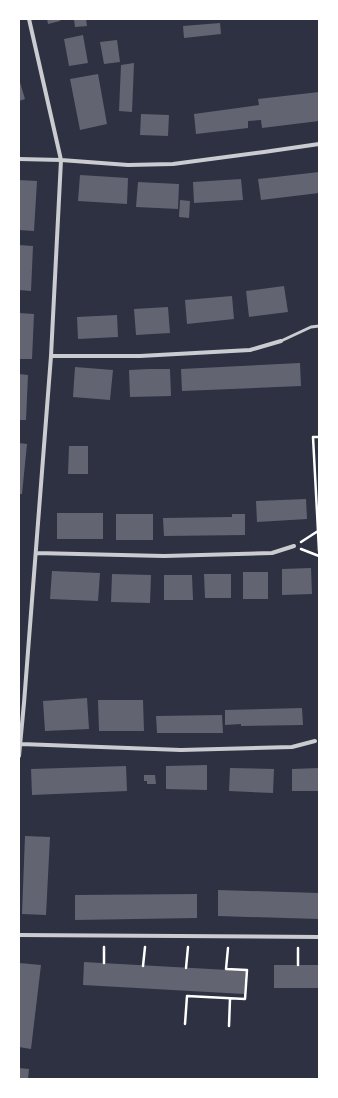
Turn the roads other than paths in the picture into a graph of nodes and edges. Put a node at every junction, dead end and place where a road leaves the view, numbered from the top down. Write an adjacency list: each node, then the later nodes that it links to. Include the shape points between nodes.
1 (29, 19): 4 (street)
2 (319, 144): 4 (street, via 174,164 128,165)
3 (19, 158): 4 (street)
4 (61, 160): 7 (street)
5 (319, 326): 6 (lane)
6 (281, 340): 7 (street, via 250,350 140,356)
7 (51, 356): 9 (street)
8 (294, 546): 9 (street, via 272,553 164,556)
9 (36, 553): 11 (street)
10 (315, 741): 11 (street, via 292,747 181,750)
11 (21, 744): 12 (street)
12 (19, 756)
13 (19, 935): 14 (street)
14 (319, 937)

